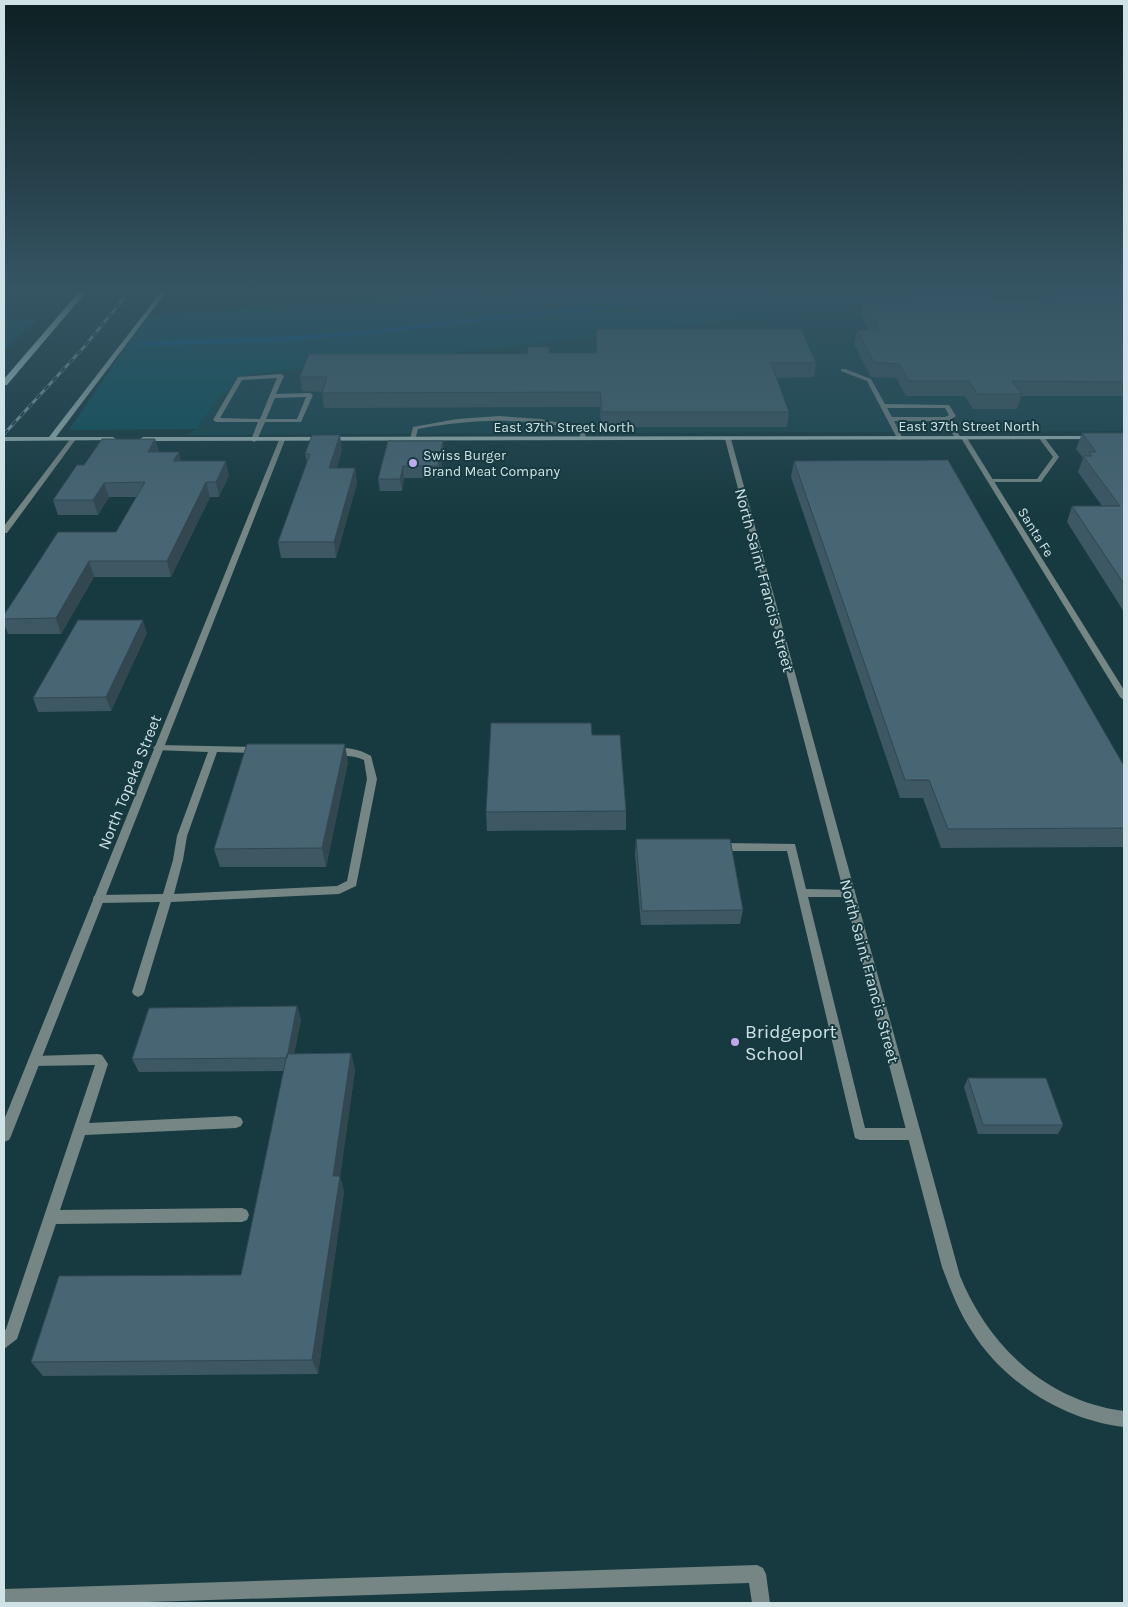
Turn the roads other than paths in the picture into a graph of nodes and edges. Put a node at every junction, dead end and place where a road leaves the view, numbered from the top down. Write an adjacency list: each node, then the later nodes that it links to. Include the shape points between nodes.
1 (18, 367): 4 (main road)
2 (107, 367): 18 (main road)
3 (844, 370): 6 (street, via 868,380)
4 (4, 383)
5 (273, 396): 7 (street); 7 (street, via 310,395 299,421); 7 (street, via 281,376 240,378 216,420)
6 (883, 406): 8 (street); 9 (street, via 947,406 953,416)
7 (262, 420): 22 (street)
8 (890, 420): 9 (street); 10 (street)
9 (946, 420): 11 (street, Santa Fe)
10 (900, 438): 11 (main road, East 37th Street North); 17 (main road, East 37th Street North)
11 (961, 438): 12 (main road, East 37th Street North); 24 (street, Santa Fe)
12 (1042, 438): 13 (main road, East 37th Street North); 24 (street, via 1056,458 1039,481)
13 (1097, 438)
14 (4, 439): 18 (main road)
15 (413, 439): 16 (main road, East 37th Street North); 16 (street, via 415,428 472,418 565,424 582,429); 23 (main road, East 37th Street North)
16 (583, 439): 17 (main road, East 37th Street North)
17 (728, 439): 33 (street, North Saint Francis Street)
18 (51, 440): 19 (main road)
19 (73, 440): 20 (main road); 25 (street)
20 (121, 440)
21 (140, 440): 22 (main road, East 37th Street North)
22 (254, 440): 23 (main road, East 37th Street North)
23 (282, 440): 27 (street, North Topeka Street)
24 (990, 482): 26 (street, Santa Fe)
25 (4, 530)
26 (1124, 697)
27 (158, 748): 28 (street); 35 (street, North Topeka Street)
28 (213, 750): 29 (street); 34 (street, via 182,836)
29 (271, 750)
30 (324, 750): 34 (street, via 358,753 368,758 372,778 352,883 339,890)
31 (706, 847): 32 (street, via 791,847)
32 (802, 893): 33 (street); 40 (street, via 860,1134)
33 (850, 893): 40 (street, North Saint Francis Street)
34 (167, 898): 35 (street); 36 (street)
35 (98, 899): 37 (street, North Topeka Street)
36 (138, 992)
37 (34, 1061): 39 (street, via 101,1061); 41 (street, North Topeka Street)
38 (236, 1122): 39 (street)
39 (81, 1129): 43 (street)
40 (914, 1134): 45 (street, North Saint Francis Street, via 949,1268 961,1299 982,1334 1008,1362 1041,1388 1077,1408 1113,1419)
41 (4, 1136)
42 (242, 1215): 43 (street)
43 (51, 1217): 44 (street, via 12,1334)
44 (4, 1340)
45 (1124, 1419)
46 (4, 1598): 47 (street, via 757,1574)
47 (761, 1603)

